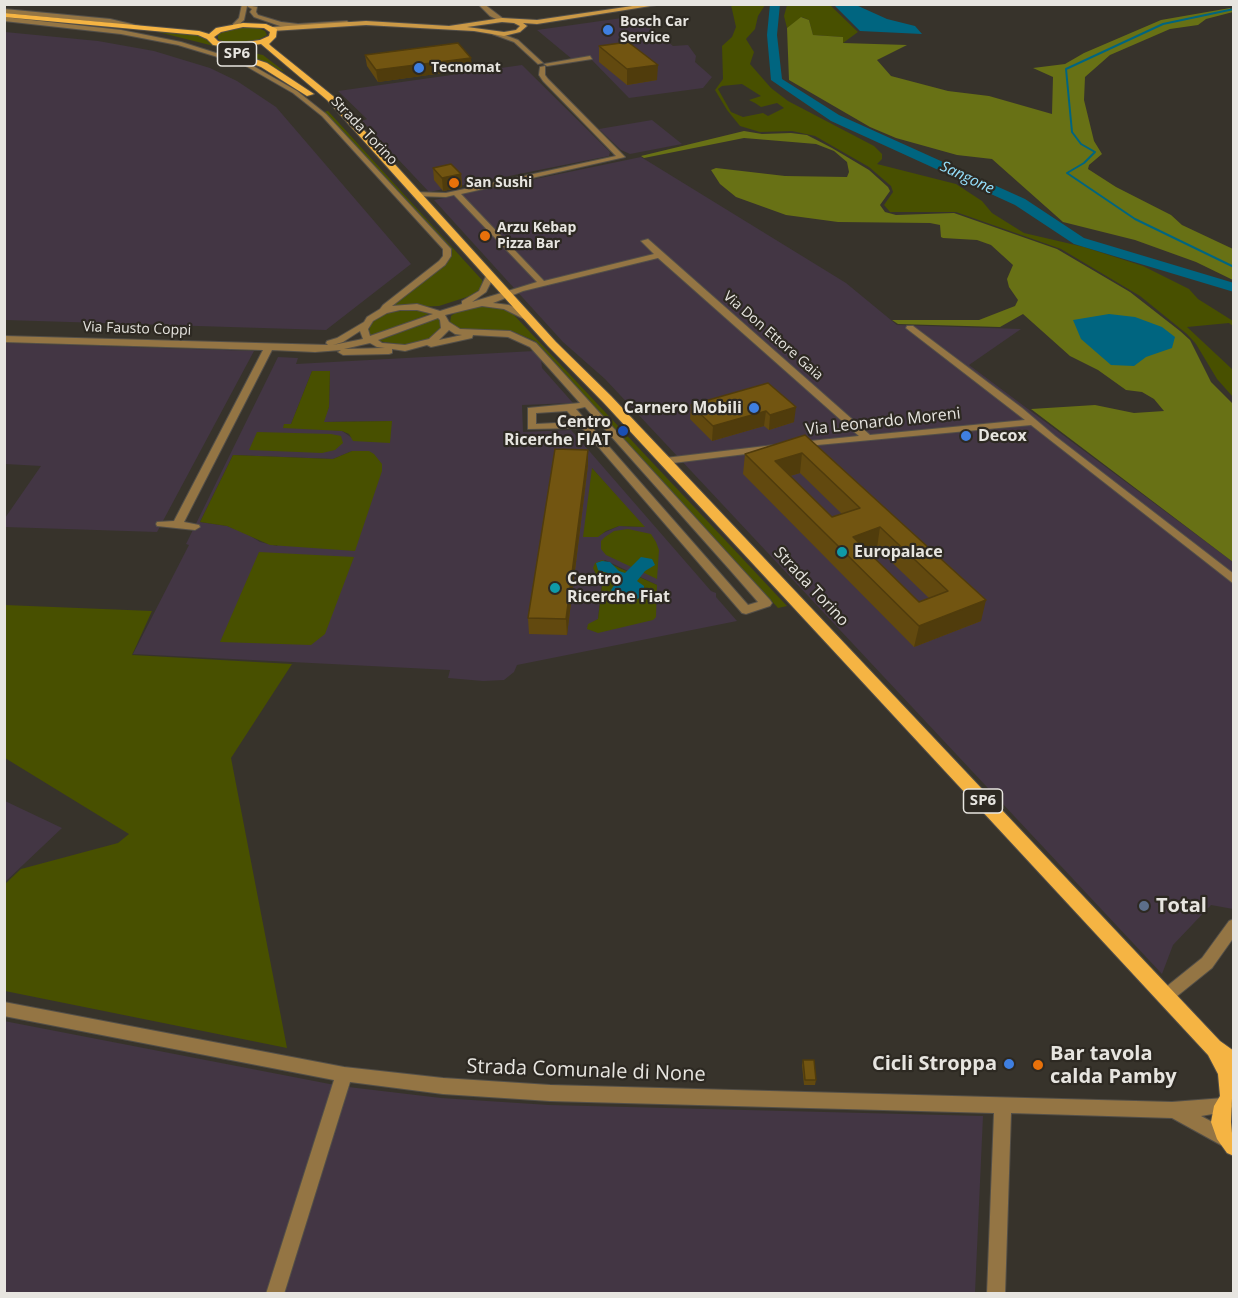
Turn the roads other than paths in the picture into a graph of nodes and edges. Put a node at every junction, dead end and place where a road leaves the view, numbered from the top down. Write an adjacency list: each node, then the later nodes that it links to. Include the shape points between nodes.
1 (661, 4): 6 (street)
2 (248, 5): 8 (street, via 255,8 256,16 279,24); 10 (street, via 248,18); 11 (street)
3 (482, 6): 5 (street); 9 (street)
4 (4, 15): 12 (main road, SP6); 14 (main road, SP6, via 190,30); 35 (street, Strada Torino, via 179,43 246,64 295,92 324,115 447,249 445,260)
5 (502, 20): 7 (street); 9 (street)
6 (555, 20): 7 (street); 15 (street)
7 (515, 21): 15 (street, via 522,24)
8 (349, 23): 13 (street); 18 (street)
9 (487, 23): 13 (street); 16 (street, via 482,27)
10 (260, 25): 11 (main road, SP6); 18 (main road, SP6)
11 (235, 26): 14 (main road, SP6)
12 (114, 27): 19 (main road, SP6); 24 (main road, SP6, via 189,40 255,61 284,75)
13 (446, 27): 16 (street)
14 (225, 28): 19 (main road, SP6)
15 (521, 30): 17 (street); 20 (street)
16 (486, 31): 17 (street)
17 (494, 33): 20 (street)
18 (271, 35): 21 (main road, SP6); 24 (main road, Strada Torino / SP6, via 266,45 330,98)
19 (210, 37): 21 (main road, SP6, via 216,43)
20 (516, 41): 23 (street)
21 (233, 46): 24 (main road, Strada Torino / SP6, via 267,55)
22 (590, 58): 23 (street)
23 (544, 65): 25 (street, via 545,80 621,157)
24 (345, 117): 26 (main road, Strada Torino / SP6)
25 (456, 193): 27 (street); 32 (street)
26 (416, 194): 27 (street); 28 (main road, Strada Torino / SP6)
27 (446, 195): 28 (street)
28 (427, 206): 31 (main road, Strada Torino / SP6)
29 (645, 242): 30 (street, Via Don Ettore Gaia)
30 (660, 255): 32 (street); 54 (street, Via Don Ettore Gaia)
31 (490, 276): 33 (main road, Strada Torino / SP6); 34 (street)
32 (542, 283): 33 (street)
33 (507, 294): 34 (street, Via Fausto Coppi); 37 (main road, Strada Torino / SP6)
34 (475, 301): 36 (street, Via Fausto Coppi); 37 (street, Via Fausto Coppi, via 506,307)
35 (384, 311): 36 (street, via 417,307); 38 (street)
36 (440, 314): 39 (street); 43 (street, Via Fausto Coppi)
37 (529, 318): 55 (main road, Strada Torino / SP6)
38 (365, 324): 43 (street, via 364,333); 46 (street, via 340,340)
39 (446, 324): 41 (street, via 458,332); 44 (street, via 443,333)
40 (910, 328): 51 (street)
41 (480, 334): 44 (street, Via Fausto Coppi); 49 (street, via 510,334 526,340)
42 (4, 339): 45 (street, Via Fausto Coppi)
43 (370, 340): 47 (street, Via Fausto Coppi, via 386,347); 48 (street, Via Fausto Coppi)
44 (425, 344): 47 (street, Via Fausto Coppi)
45 (269, 347): 46 (street, Via Fausto Coppi); 57 (street)
46 (290, 348): 48 (street, Via Fausto Coppi)
47 (405, 348): 48 (street, Via Fausto Coppi, via 356,352)
48 (315, 349)
49 (587, 404): 50 (street); 52 (street)
50 (570, 408): 53 (street); 53 (street, via 531,410 531,427)
51 (1033, 422): 54 (street, Via Leonardo Moreni); 59 (street)
52 (608, 427): 53 (street); 53 (street, via 766,603 746,610)
53 (587, 428)
54 (867, 438): 55 (street, Via Leonardo Moreni)
55 (665, 460): 61 (main road, Strada Torino / SP6)
56 (161, 524): 57 (street)
57 (177, 525): 58 (street)
58 (195, 526)
59 (1233, 580)
60 (1233, 925): 61 (street, via 1207,963)
61 (1166, 996): 63 (main road, Strada Torino / SP6)
62 (4, 1009): 65 (street, Strada Comunale di None)
63 (1213, 1047): 64 (main road, Strada Torino / SP6); 66 (main road, Strada Torino / SP6, via 1228,1073)
64 (1233, 1063)
65 (344, 1074): 67 (street, Strada Comunale di None, via 550,1093); 70 (street)
66 (1230, 1101): 68 (street, Strada Comunale di None); 69 (main road, Strada Torino, via 1221,1122)
67 (1003, 1104): 68 (street, Strada Comunale di None); 71 (street)
68 (1173, 1110): 69 (street, Strada Comunale di None)
69 (1231, 1144)
70 (275, 1293)
71 (996, 1293)

